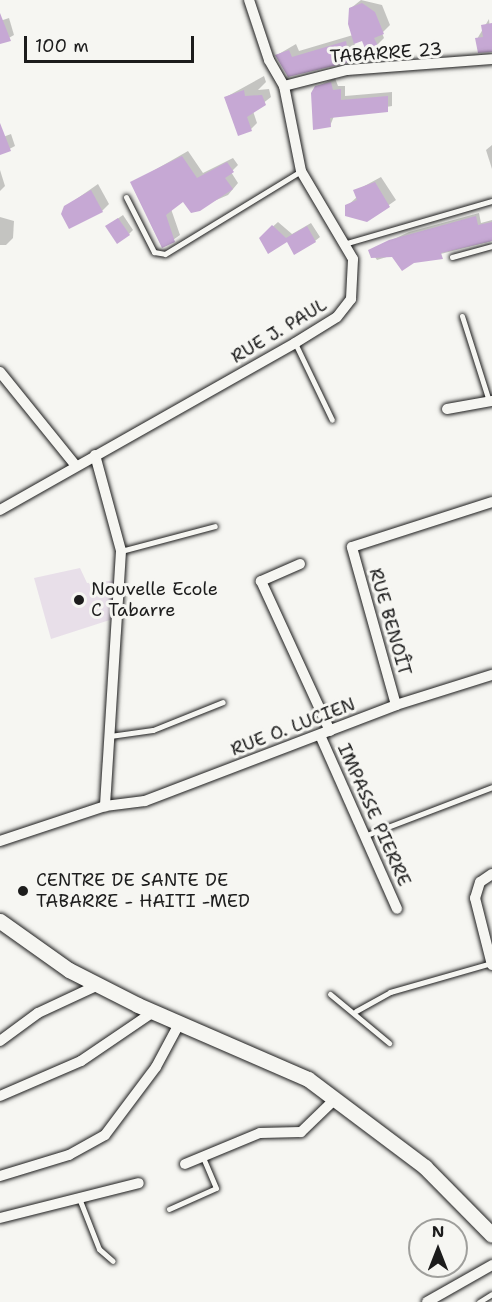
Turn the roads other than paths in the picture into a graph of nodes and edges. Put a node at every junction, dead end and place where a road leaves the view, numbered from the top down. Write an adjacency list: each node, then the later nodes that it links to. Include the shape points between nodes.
1 (249, 0): 3 (street, RUE J. PAUL, via 268,60)
2 (492, 59): 3 (street, TABARRE 23, via 347,70)
3 (284, 86): 4 (street, RUE J. PAUL)
4 (301, 171): 5 (lane, via 165,254 154,252); 7 (street, RUE J. PAUL)
5 (126, 197)
6 (492, 201): 7 (lane)
7 (347, 243): 11 (street, RUE J. PAUL, via 355,273 351,299 337,317)
8 (492, 246): 9 (lane)
9 (452, 257)
10 (462, 316): 13 (lane)
11 (296, 343): 15 (lane); 16 (street, RUE J. PAUL)
12 (0, 372): 17 (street)
13 (491, 401): 14 (street)
14 (447, 409)
15 (332, 420)
16 (95, 455): 17 (street, RUE J. PAUL); 21 (street)
17 (76, 466): 19 (street, RUE J. PAUL)
18 (492, 501): 25 (street, RUE BENOÎT, via 352,547)
19 (0, 510)
20 (215, 526): 21 (lane)
21 (121, 551): 27 (street)
22 (300, 564): 26 (street, IMPASSE PIERRE, via 261,581)
23 (492, 675): 25 (street, RUE O. LUCIEN)
24 (223, 702): 27 (lane, via 153,730)
25 (396, 705): 26 (street, RUE O. LUCIEN)
26 (325, 733): 29 (street, RUE O. LUCIEN, via 145,801); 30 (street, IMPASSE PIERRE)
27 (106, 737): 29 (street)
28 (492, 787): 30 (lane)
29 (105, 806): 31 (street, RUE O. LUCIEN)
30 (364, 836): 33 (street, IMPASSE PIERRE)
31 (0, 841)
32 (492, 874): 35 (street, via 480,882 475,898)
33 (398, 909)
34 (0, 921): 36 (main road)
35 (492, 964): 38 (lane, via 390,992)
36 (98, 985): 39 (main road); 41 (street, via 38,1012)
37 (330, 994): 38 (lane)
38 (356, 1011): 42 (lane)
39 (153, 1012): 40 (main road); 43 (street, via 81,1061)
40 (179, 1024): 44 (main road, via 277,1064); 47 (street, via 156,1067 105,1135 69,1155)
41 (0, 1041)
42 (389, 1043)
43 (0, 1096)
44 (335, 1099): 45 (street, via 301,1132 260,1133); 52 (main road, via 424,1167)
45 (203, 1157): 46 (street); 50 (lane, via 216,1188)
46 (185, 1164)
47 (0, 1176)
48 (139, 1183): 49 (street)
49 (79, 1198): 51 (street); 53 (lane, via 99,1249)
50 (169, 1209)
51 (0, 1218)
52 (492, 1235)
53 (113, 1261)
54 (492, 1265): 56 (street)
55 (492, 1294): 57 (lane)
56 (426, 1302)
57 (479, 1302)

